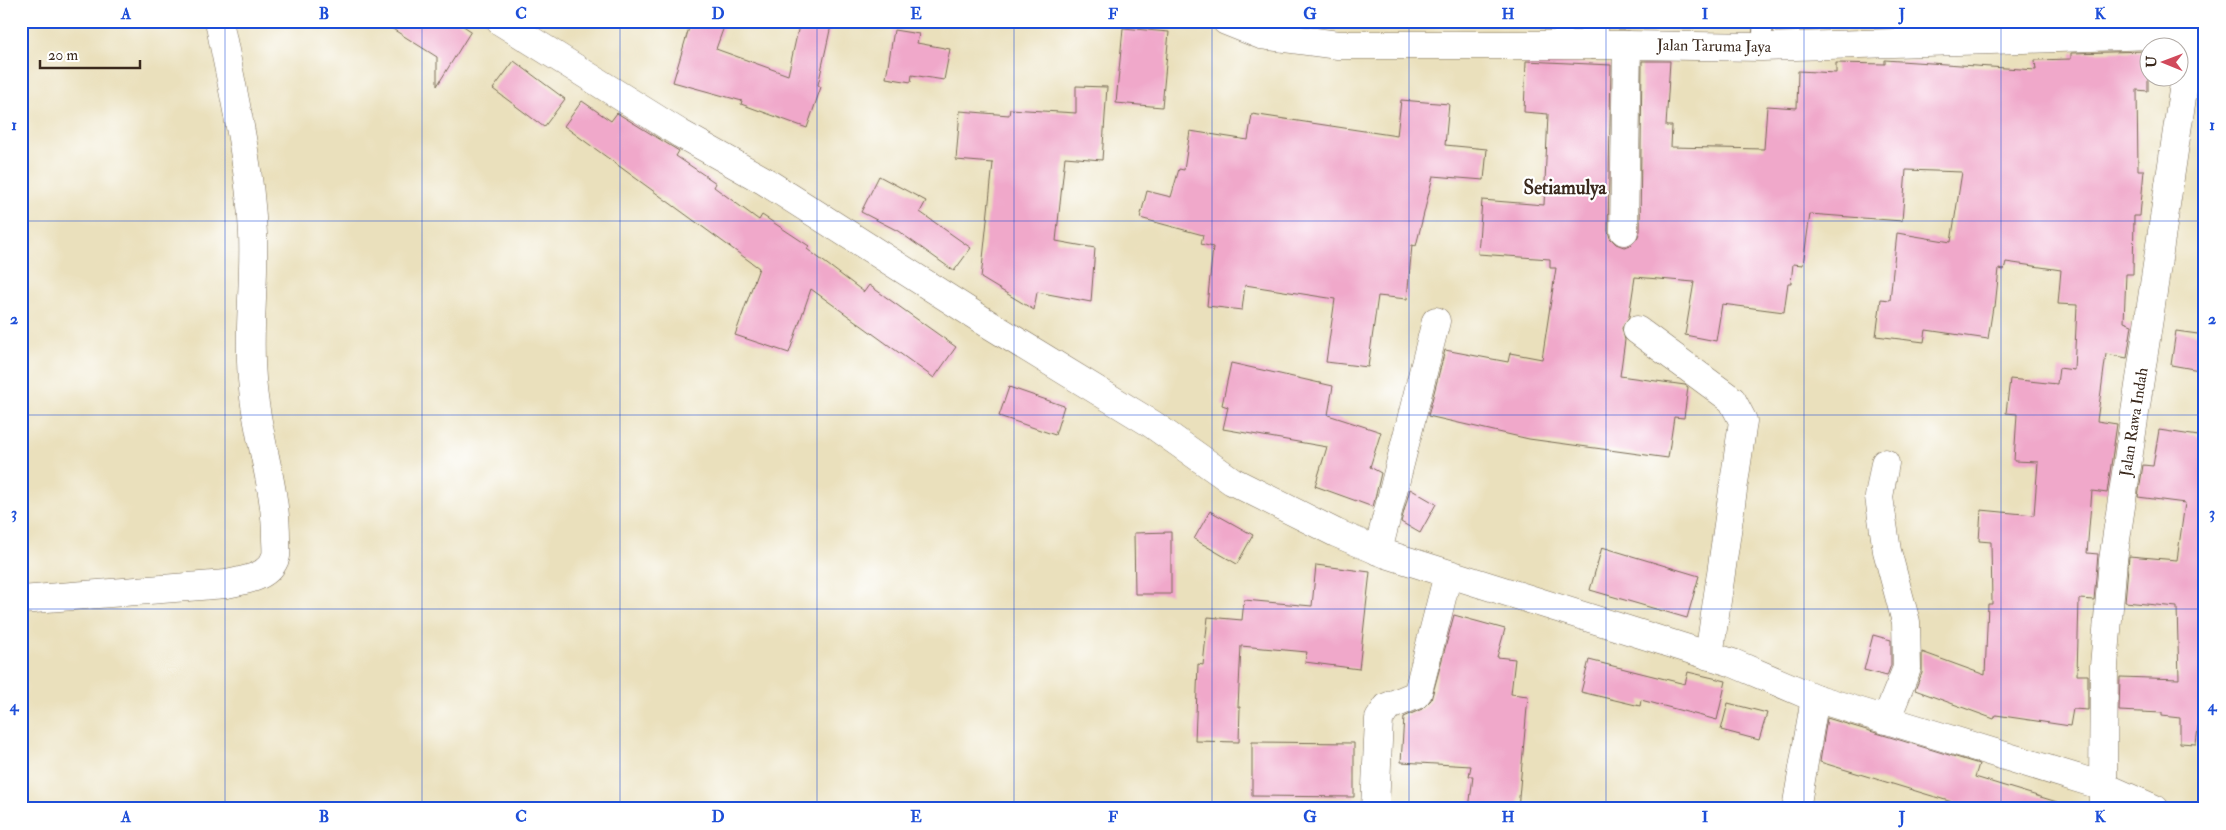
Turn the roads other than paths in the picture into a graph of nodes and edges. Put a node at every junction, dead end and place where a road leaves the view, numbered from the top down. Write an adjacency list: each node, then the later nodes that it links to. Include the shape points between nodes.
1 (220, 21): 15 (street, via 248,190 252,234 250,363 276,525 276,556 266,572 226,584)
2 (500, 21): 13 (street, via 681,134 762,180 1152,424 1232,480)
3 (1226, 21): 5 (street, Jalan Taruma Jaya, via 1261,35 1338,45)
4 (2156, 28): 6 (street, Jalan Taruma Jaya); 7 (street, Jalan Taruma Jaya)
5 (1594, 33): 8 (street, Jalan Taruma Jaya)
6 (1763, 34): 8 (street, Jalan Taruma Jaya)
7 (2198, 37): 19 (street, Jalan Rawa Indah, via 2113,560 2104,666)
8 (1627, 45): 9 (street)
9 (1624, 231)
10 (1436, 321): 13 (street)
11 (1637, 330): 16 (street, via 1732,400 1743,420)
12 (1884, 463): 18 (street, via 1880,497 1887,551 1906,622 1907,668)
13 (1378, 551): 14 (street)
14 (1448, 574): 16 (street); 20 (street, via 1418,692 1387,707 1379,719)
15 (21, 600)
16 (1709, 656): 17 (street)
17 (1816, 698): 18 (street); 21 (street)
18 (1886, 720): 19 (street)
19 (2103, 797): 22 (street)
20 (1375, 809)
21 (1796, 809)
22 (2155, 809)

